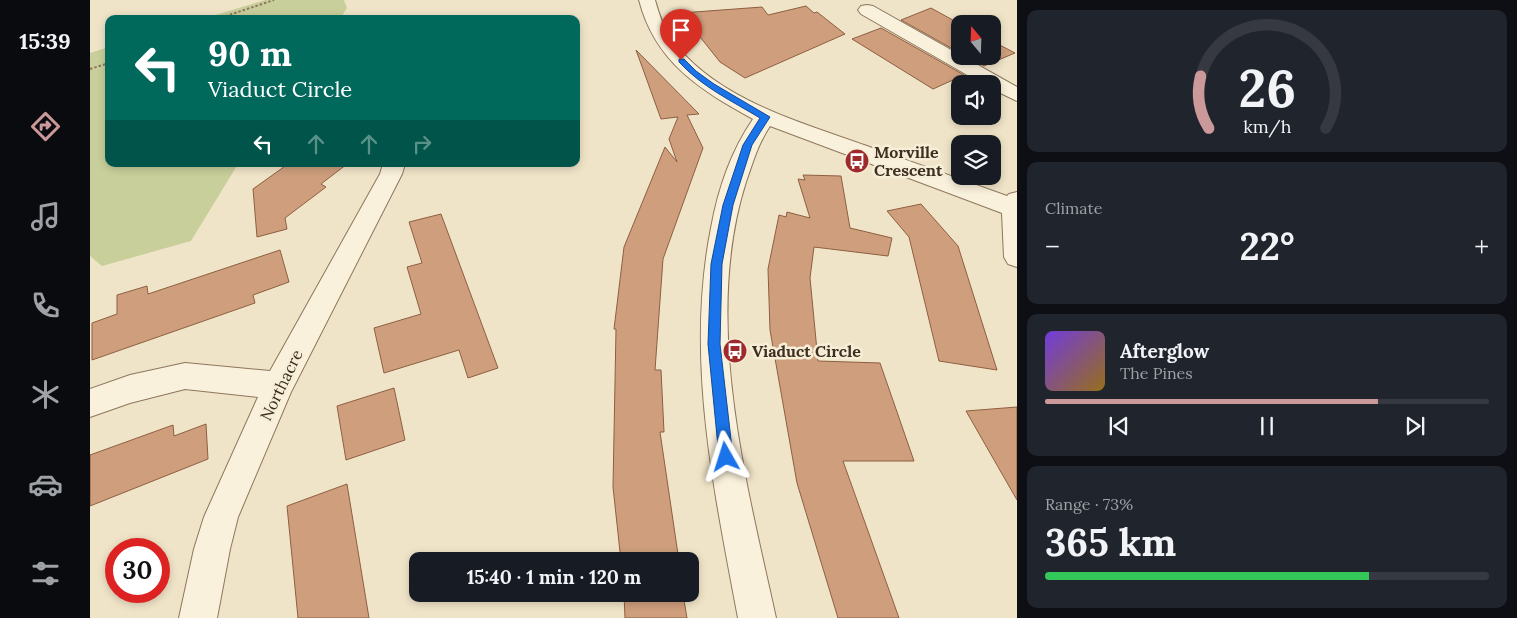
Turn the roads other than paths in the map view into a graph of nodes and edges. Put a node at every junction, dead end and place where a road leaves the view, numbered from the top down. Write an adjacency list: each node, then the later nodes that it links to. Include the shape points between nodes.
1 (647, 0): 4 (street, via 655,27 693,72 732,100)
2 (867, 10): 3 (street)
3 (1017, 95)
4 (765, 117): 6 (street); 11 (street, via 748,145 728,205 716,264 714,302 714,344 726,457)
5 (393, 167): 8 (street, Northacre)
6 (1016, 204): 7 (street)
7 (1017, 257)
8 (278, 386): 9 (street, via 184,376 130,389); 10 (street, Northacre, via 221,517)
9 (90, 404)
10 (198, 618)
11 (756, 618)

